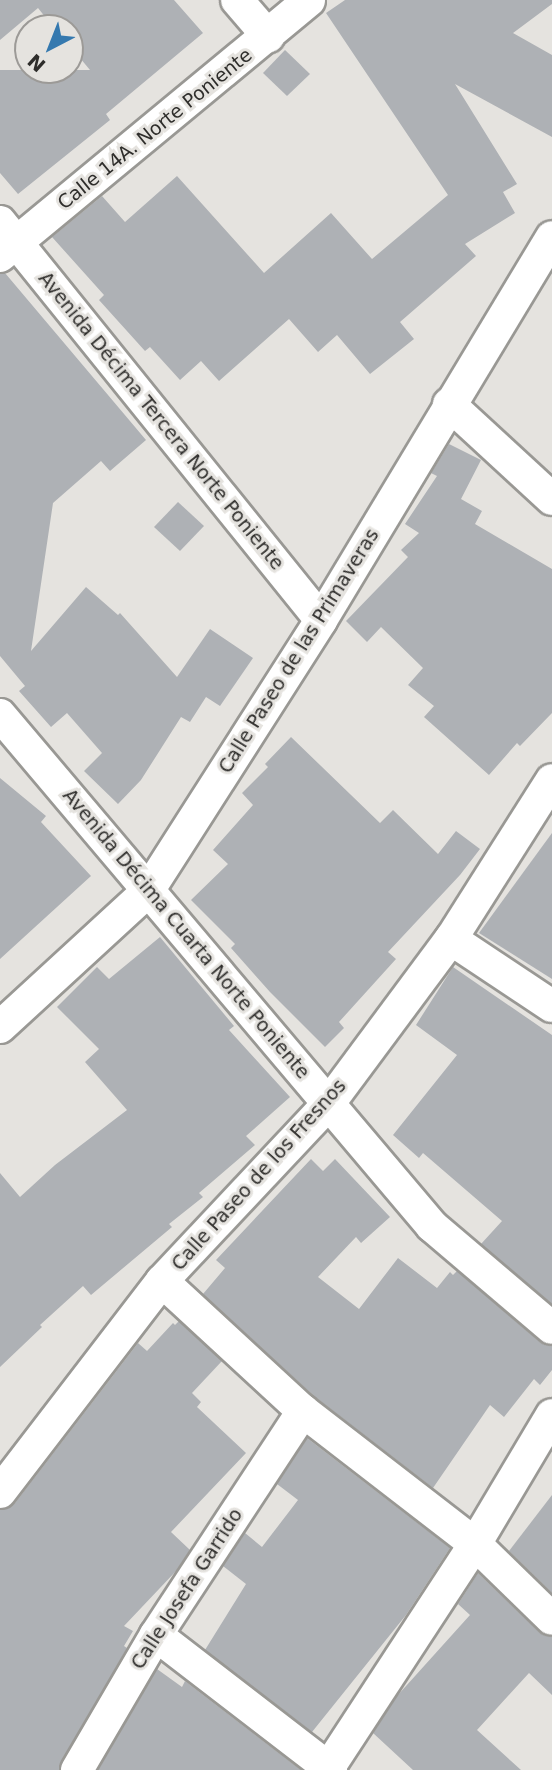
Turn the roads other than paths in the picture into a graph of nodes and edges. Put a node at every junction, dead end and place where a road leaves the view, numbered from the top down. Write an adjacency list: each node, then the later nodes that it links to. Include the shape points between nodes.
1 (237, 0): 3 (street)
2 (309, 0): 3 (street, Calle 14A. Norte Poniente)
3 (268, 36): 5 (street, Calle 14A. Norte Poniente)
4 (552, 237): 6 (street, Calle Paseo de las Primaveras)
5 (6, 240): 8 (street, Avenida Décima Tercera Norte Poniente)
6 (449, 404): 7 (street); 8 (street, Calle Paseo de las Primaveras)
7 (552, 499)
8 (321, 620): 11 (street, Calle Paseo de las Primaveras)
9 (0, 715): 11 (street, Avenida Décima Cuarta Norte Poniente)
10 (552, 780): 12 (street, Calle Paseo de los Fresnos)
11 (148, 891): 14 (street, Calle Paseo de las Primaveras); 15 (street, Avenida Décima Cuarta Norte Poniente)
12 (451, 939): 13 (street); 15 (street, Calle Paseo de los Fresnos)
13 (552, 1006)
14 (0, 1027)
15 (329, 1103): 16 (street, Calle Paseo de los Fresnos); 17 (street, Avenida Décima Cuarta Norte Poniente, via 432,1226)
16 (162, 1281): 18 (street); 20 (street, Calle Paseo de los Fresnos)
17 (552, 1328)
18 (303, 1411): 21 (street); 23 (street, Calle Josefa Garrido)
19 (552, 1415): 21 (street)
20 (0, 1492)
21 (475, 1544): 22 (street); 24 (street)
22 (552, 1619)
23 (156, 1635): 24 (street); 25 (street, Calle Josefa Garrido)
24 (329, 1769)
25 (78, 1770)

